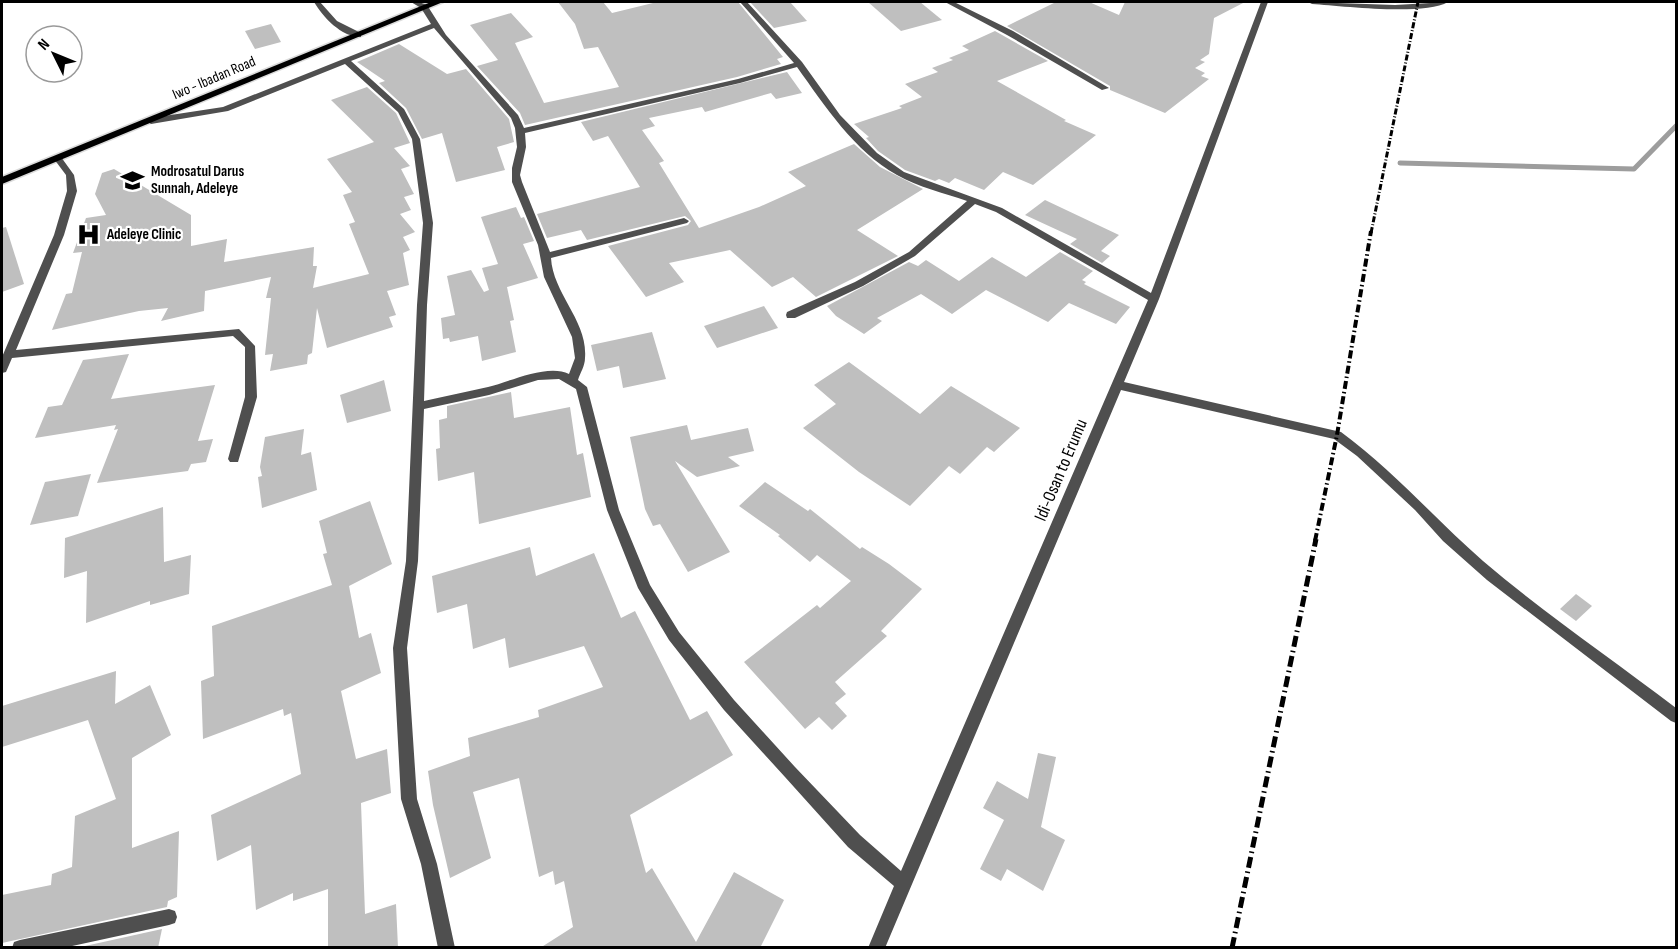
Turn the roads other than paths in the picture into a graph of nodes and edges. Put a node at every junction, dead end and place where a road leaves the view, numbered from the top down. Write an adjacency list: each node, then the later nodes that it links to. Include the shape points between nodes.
1 (317, 2): 10 (street, via 334,22)
2 (438, 2): 8 (main road, Iwo - Ibadan Road)
3 (744, 2): 12 (street)
4 (949, 2): 13 (street)
5 (1265, 2): 21 (street, Idi-Osan to Erumu)
6 (1312, 2): 7 (street, via 1417,7)
7 (1444, 2)
8 (419, 4): 9 (street); 10 (main road, Iwo - Ibadan Road)
9 (435, 25): 11 (street); 15 (street, via 515,117)
10 (358, 34): 14 (main road, Iwo - Ibadan Road)
11 (346, 61): 14 (street, via 225,110); 27 (street, via 401,111 416,139 428,223)
12 (799, 64): 15 (street); 18 (street, via 837,117 874,155 901,174)
13 (1105, 88)
14 (151, 121): 16 (main road, Iwo - Ibadan Road)
15 (522, 131): 20 (street, via 517,181)
16 (58, 159): 17 (main road, Iwo - Ibadan Road); 23 (street, via 70,175 72,191 59,235)
17 (2, 181)
18 (974, 200): 21 (street, via 1029,226); 22 (street, via 912,254)
19 (684, 221): 20 (street)
20 (546, 256): 25 (street, via 548,274 575,333 580,358)
21 (1154, 299): 26 (street, Idi-Osan to Erumu)
22 (791, 315)
23 (10, 354): 24 (street); 28 (street, via 235,332 250,346 251,397)
24 (2, 369)
25 (572, 380): 27 (street, via 561,375 538,376); 30 (street, via 581,387 602,474 621,530 645,588 674,636 790,772 854,841)
26 (1117, 385): 29 (street, via 1337,435 1492,576); 30 (street, Idi-Osan to Erumu)
27 (420, 406): 33 (street, via 412,561 400,648 409,800 429,864)
28 (234, 459)
29 (1677, 716)
30 (902, 882): 34 (street, Idi-Osan to Erumu)
31 (169, 917): 32 (street)
32 (20, 948)
33 (447, 948)
34 (876, 948)

